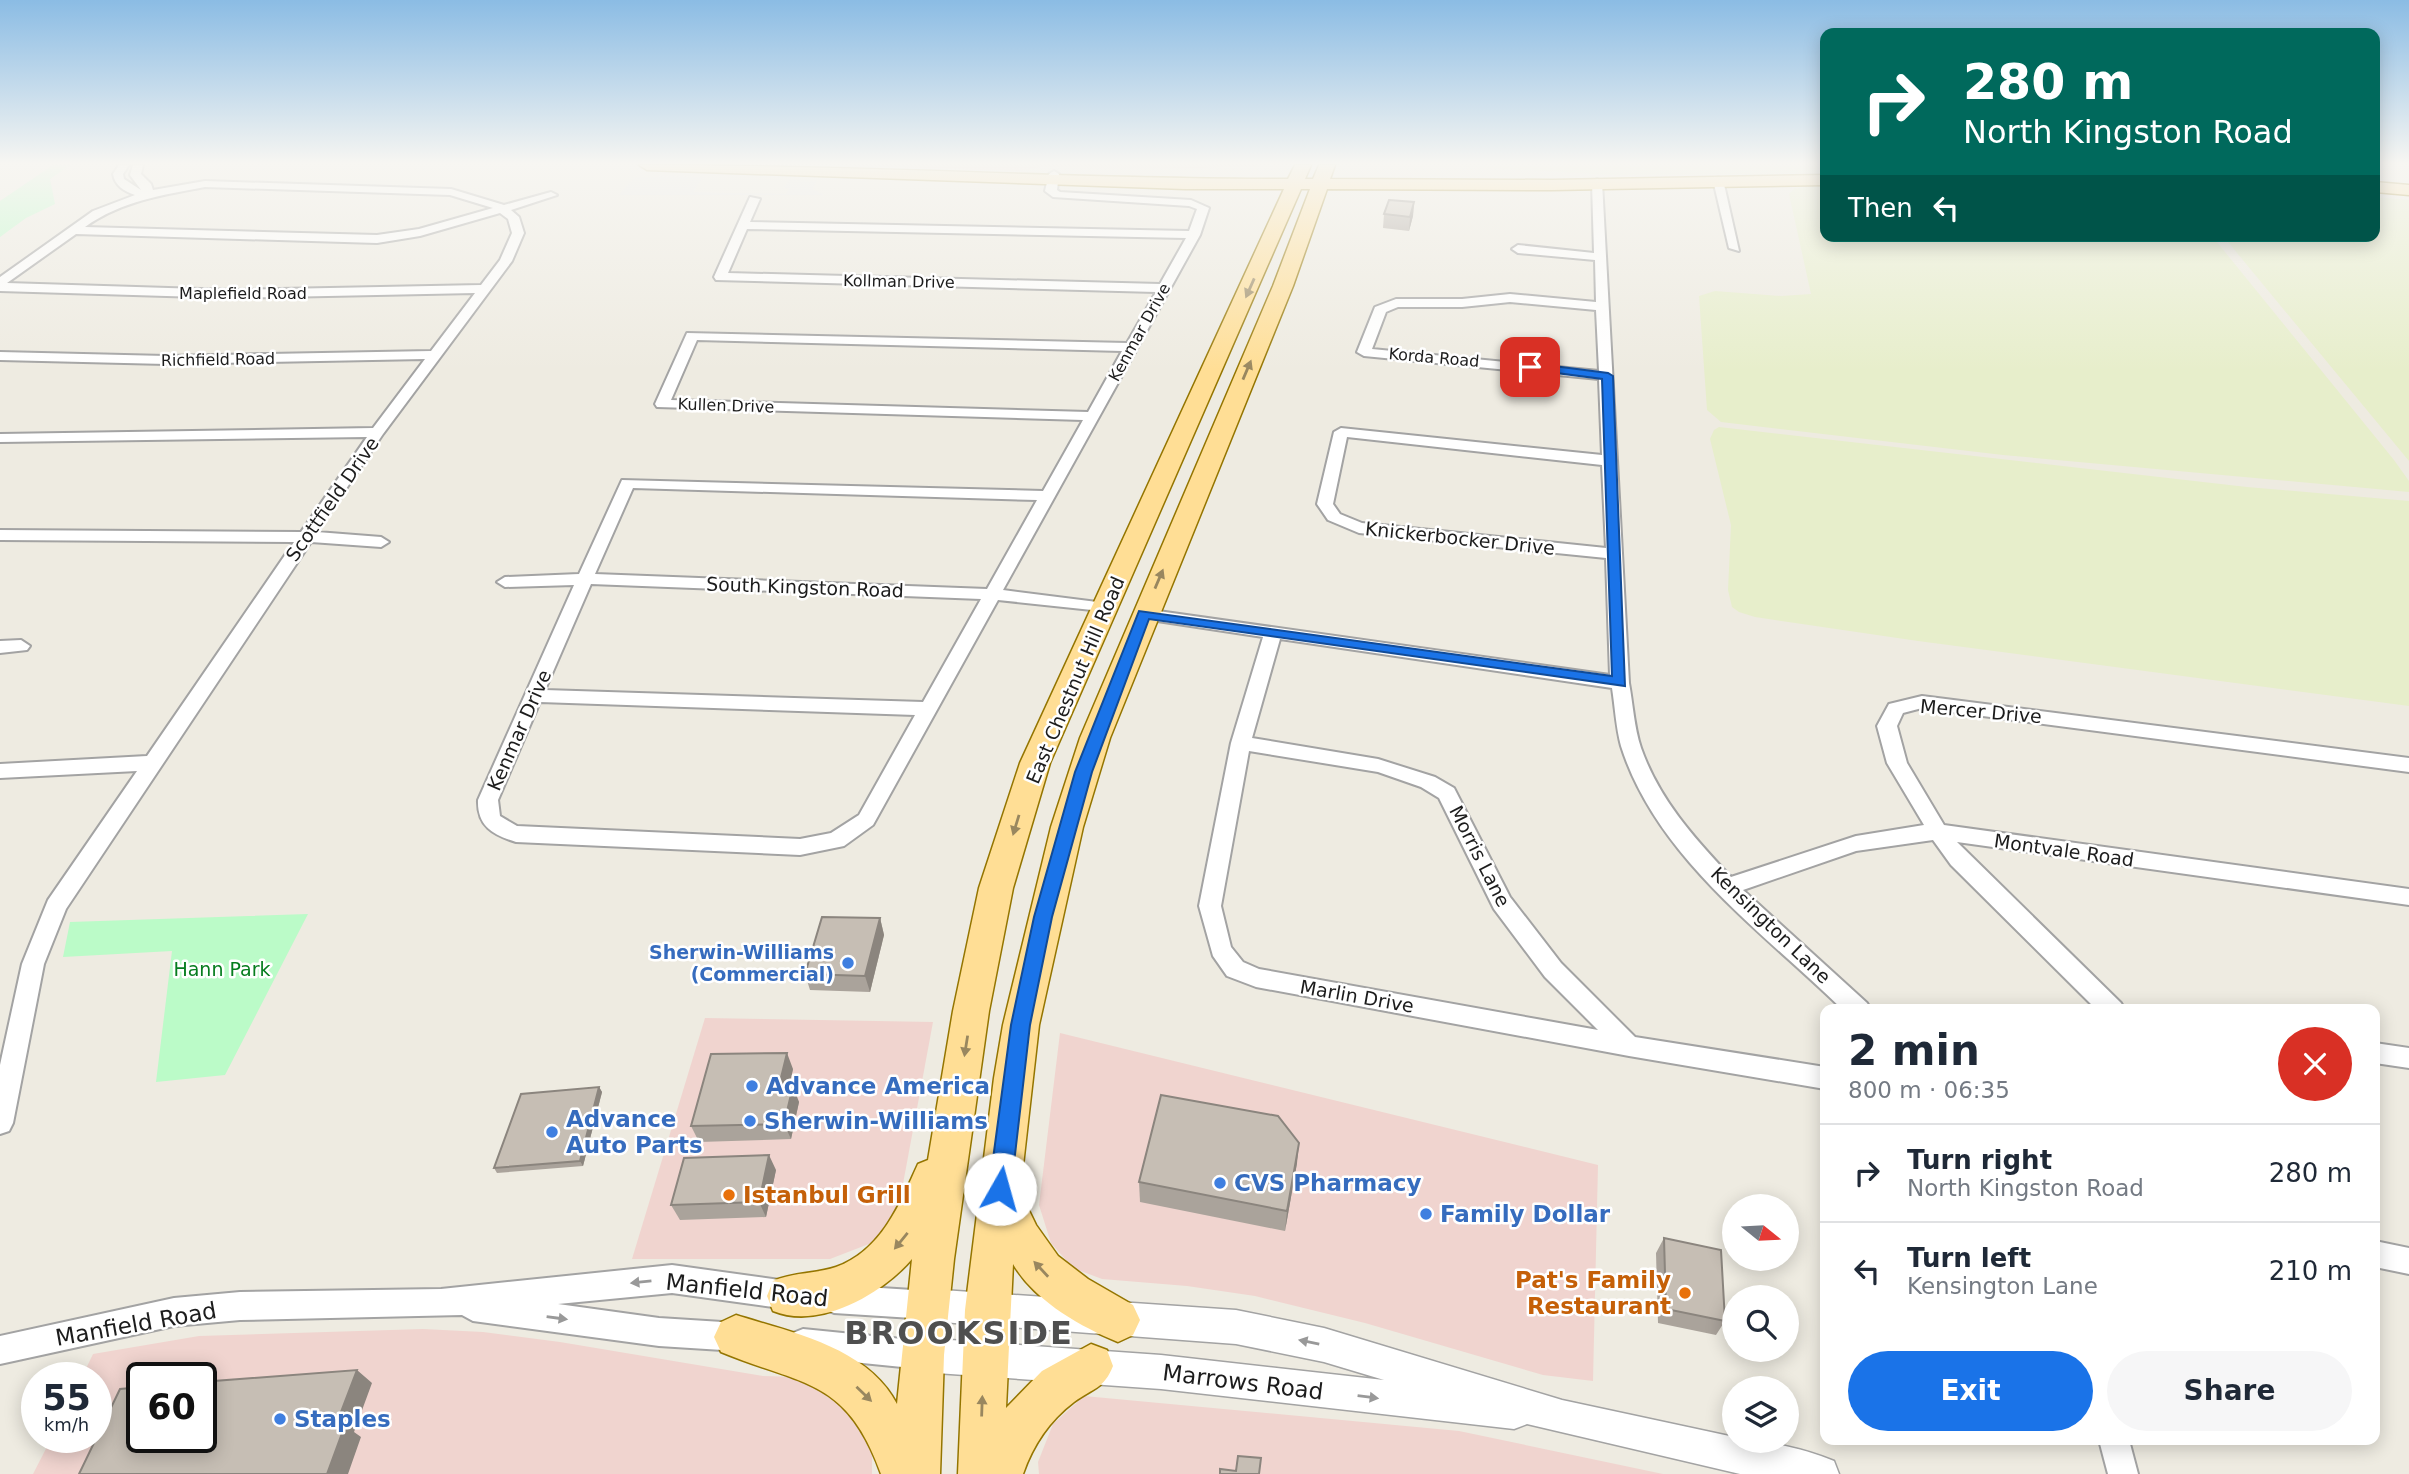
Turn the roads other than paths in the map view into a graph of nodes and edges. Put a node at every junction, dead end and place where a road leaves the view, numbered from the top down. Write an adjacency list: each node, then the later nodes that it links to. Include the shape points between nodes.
1 (66, 234): 15 (street)
2 (183, 234): 3 (street, via 366,240)
3 (408, 234)
4 (517, 234): 17 (street, Scottfield Drive, via 511,254)
5 (738, 234): 16 (street, Kollman Drive, via 720,276)
6 (1139, 234): 11 (street)
7 (1271, 234): 27 (main road, East Chestnut Hill Road, one-way to 27)
8 (1302, 234): 37 (main road, East Chestnut Hill Road, one-way to 8)
9 (1600, 234): 14 (street, Kensington Lane)
10 (1732, 234): 12 (street)
11 (1194, 235): 16 (street, Kenmar Drive)
12 (1735, 247)
13 (1518, 250): 14 (street)
14 (1601, 257): 18 (street, Kensington Lane)
15 (0, 285): 17 (street, Maplefield Road, via 212,294)
16 (1164, 288): 19 (street, Kenmar Drive)
17 (486, 289): 20 (street, Scottfield Drive)
18 (1604, 307): 22 (street, Kensington Lane); 22 (street, Korda Road, via 1510,298 1396,303 1380,310 1364,352)
19 (1130, 347): 23 (street, Kenmar Drive); 23 (street, Kullen Drive, via 692,336 662,404)
20 (435, 355): 21 (street, Richfield Road, via 177,360); 24 (street, Scottfield Drive)
21 (0, 356)
22 (1608, 376): 26 (street, Kensington Lane)
23 (1092, 416): 28 (street, Kenmar Drive)
24 (377, 432): 25 (street); 30 (street, Scottfield Drive)
25 (0, 438)
26 (1612, 460): 32 (street, Kensington Lane); 32 (street, Knickerbocker Drive, via 1341,432 1325,504 1334,517 1359,528)
27 (1163, 480): 36 (main road, East Chestnut Hill Road); 37 (main road, via 1160,515 1131,598)
28 (1048, 496): 33 (street, Kenmar Drive, via 627,483); 35 (street, Kenmar Drive)
29 (0, 535): 30 (street)
30 (304, 538): 31 (street); 46 (street, Scottfield Drive)
31 (381, 542)
32 (1614, 554): 41 (street, Kensington Lane)
33 (585, 579): 34 (street, South Kingston Road); 35 (street, South Kingston Road); 42 (street, Kenmar Drive)
34 (505, 582)
35 (992, 594): 36 (street, South Kingston Road); 43 (street, Kenmar Drive)
36 (1105, 608): 44 (main road, via 1119,621 1094,705); 59 (main road, East Chestnut Hill Road, one-way to 59, via 1035,763 996,888)
37 (1144, 614): 38 (street); 44 (main road, East Chestnut Hill Road)
38 (1273, 633): 41 (street); 45 (street, Marlin Drive)
39 (21, 646): 40 (street)
40 (0, 647)
41 (1620, 683): 50 (street, Kensington Lane, via 1632,746 1647,783 1671,821)
42 (534, 696): 43 (street); 43 (street, Kenmar Drive, via 488,800 486,815 491,823 516,834 536,836 800,847 837,840 866,820)
43 (928, 709)
44 (1095, 738): 60 (main road, East Chestnut Hill Road, via 1067,827 1026,998)
45 (1241, 743): 54 (street, Morris Lane, via 1403,771 1431,781 1447,793 1502,903 1553,970); 54 (street, Marlin Drive, via 1210,906 1221,950 1235,968 1256,978)
46 (150, 763): 48 (street); 58 (street, Scottfield Drive, via 47,925 25,993)
47 (2409, 765): 49 (street, Mercer Drive, via 1922,702 1896,709 1887,726 1896,763)
48 (0, 771)
49 (1938, 832): 50 (street, Montvale Road, via 1896,833 1848,843); 51 (street, Montvale Road); 53 (street, Mercer Drive, via 1990,894)
50 (1727, 887): 52 (street, Kensington Lane)
51 (2409, 897)
52 (1853, 1004)
53 (2107, 1004)
54 (1629, 1046): 57 (street, Marlin Drive)
55 (2380, 1054): 56 (street)
56 (2409, 1058)
57 (1820, 1077)
58 (1, 1111)
59 (956, 1111): 63 (main road, one-way to 63, via 923,1205 901,1242 867,1273 836,1288); 65 (main road, East Chestnut Hill Road)
60 (1000, 1189): 66 (main road, East Chestnut Hill Road); 67 (main road, one-way to 60, via 1061,1288 1036,1265)
61 (2380, 1255): 62 (street)
62 (2409, 1261)
63 (788, 1296): 64 (street, Manfield Road, one-way to 64, via 672,1279); 65 (street, Manfield Road)
64 (441, 1303): 68 (street, Manfield Road, one-way to 68, via 659,1332); 69 (street, Manfield Road, via 208,1309 127,1321)
65 (928, 1305): 66 (street, Marrows Road); 70 (main road, East Chestnut Hill Road)
66 (987, 1310): 67 (street, Marrows Road); 71 (main road, East Chestnut Hill Road)
67 (1118, 1320): 73 (street, Marrows Road, one-way to 67, via 1324,1345 1236,1327)
68 (736, 1337): 70 (street, Manfield Road); 75 (main road, one-way to 75, via 850,1380 884,1420)
69 (0, 1350)
70 (922, 1355): 71 (street, Marrows Road); 76 (main road, East Chestnut Hill Road)
71 (983, 1359): 72 (street, Marrows Road); 77 (main road, East Chestnut Hill Road, one-way to 71)
72 (1091, 1366): 73 (street, Marrows Road, one-way to 73); 78 (main road, via 1055,1386 1030,1412 1012,1440)
73 (1562, 1417): 79 (street, Marrows Road)
74 (2115, 1445): 80 (street)
75 (904, 1474)
76 (917, 1474)
77 (981, 1474)
78 (1000, 1474)
79 (1821, 1474)
80 (2123, 1474)

